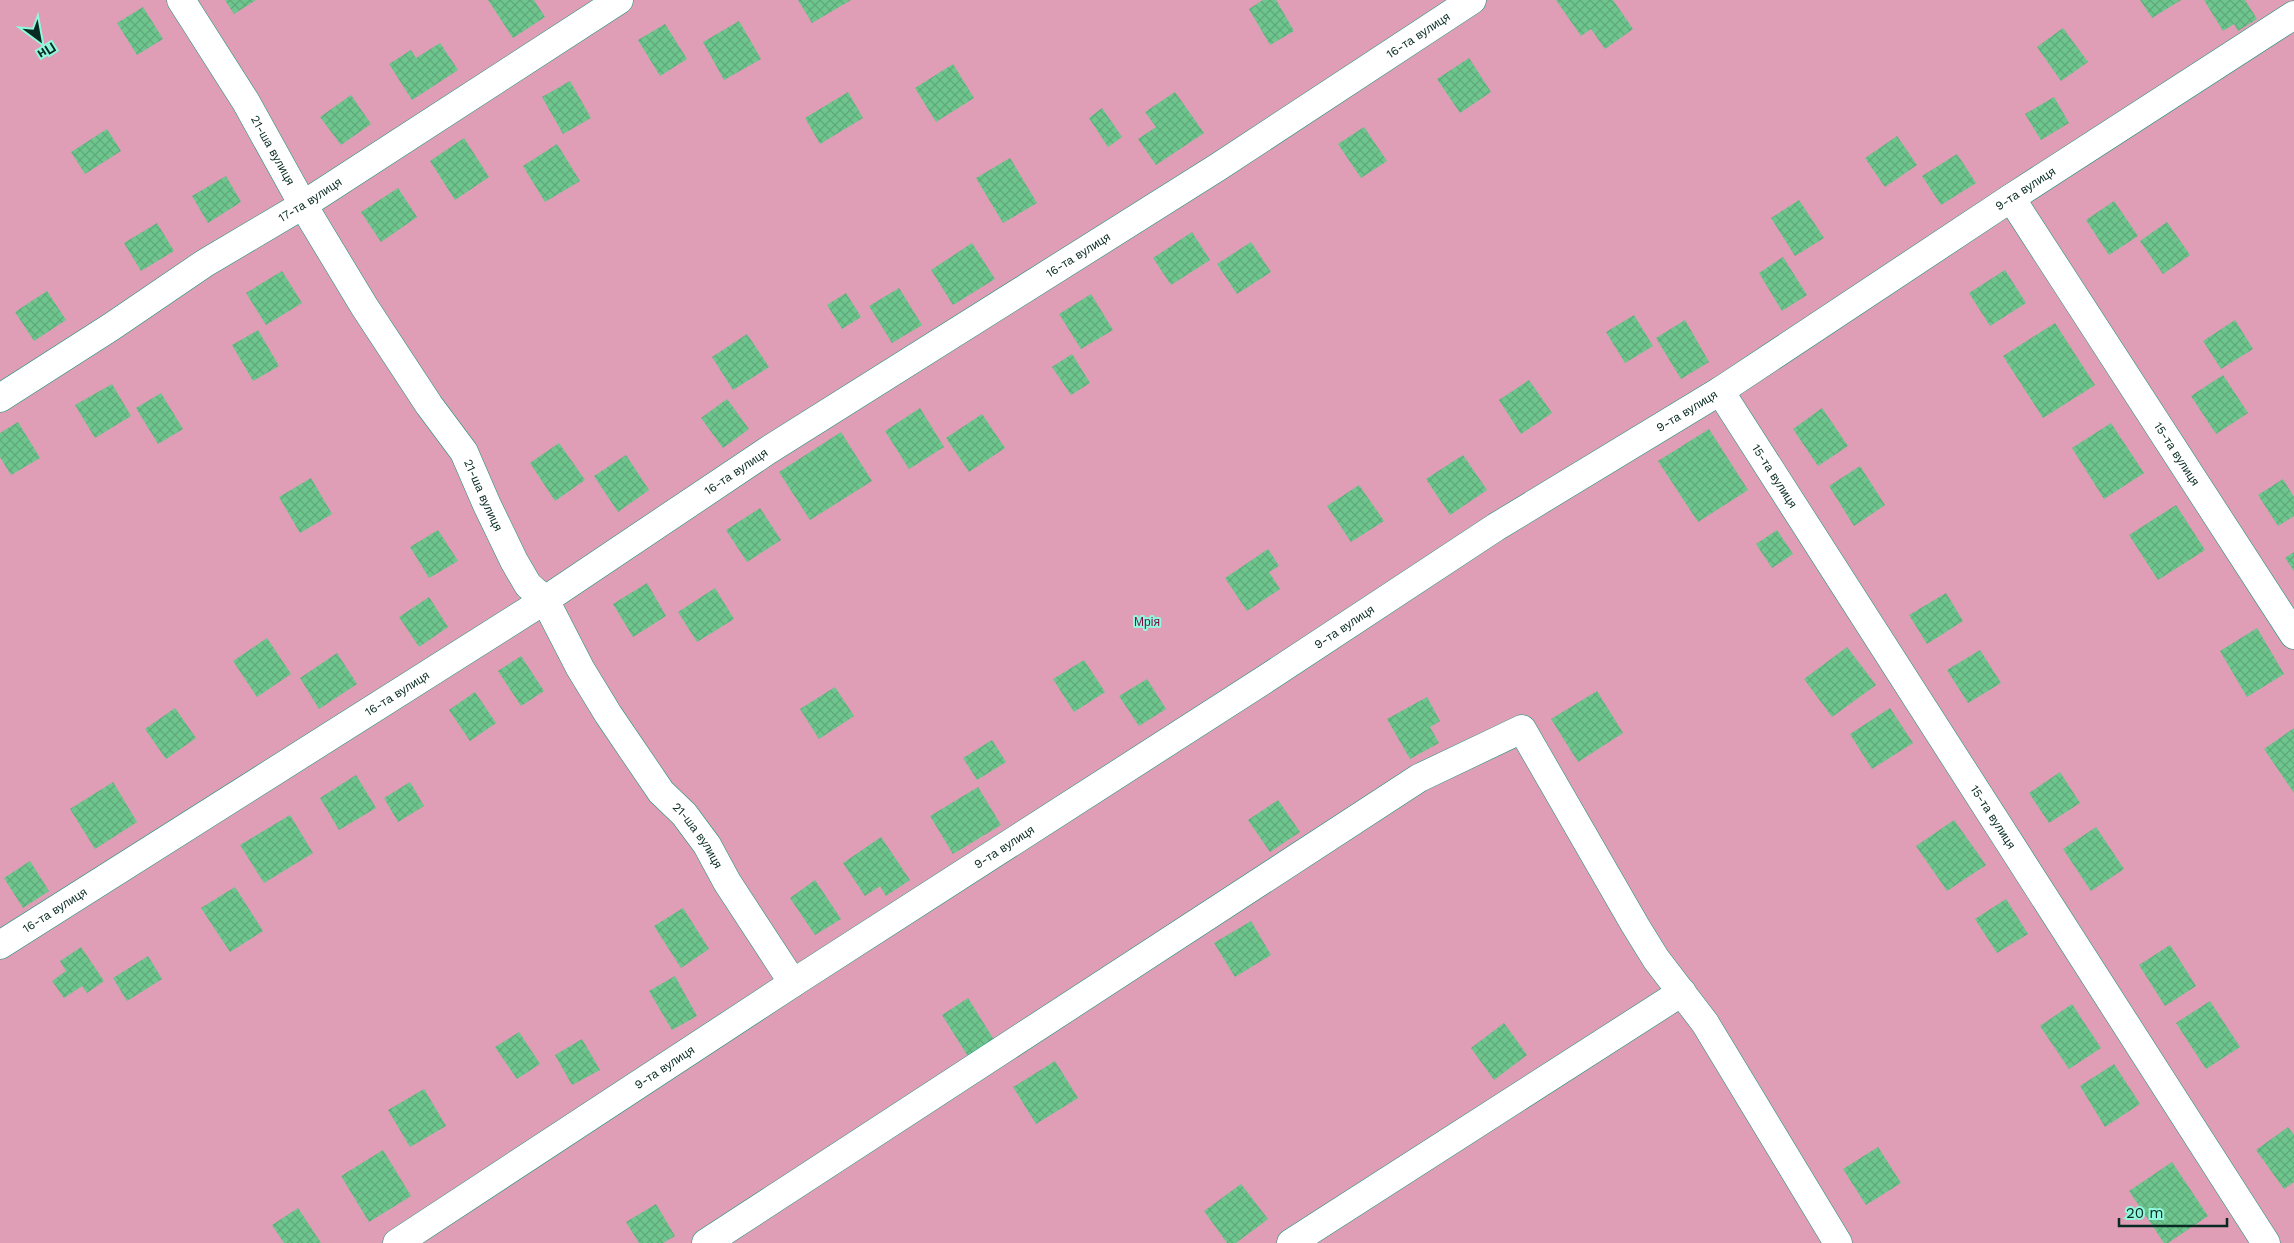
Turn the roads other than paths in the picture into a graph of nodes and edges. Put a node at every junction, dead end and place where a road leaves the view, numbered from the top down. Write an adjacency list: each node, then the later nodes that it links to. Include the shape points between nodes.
1 (181, 0): 6 (street, 21-ша вулиця, via 246,102)
2 (619, 0): 6 (street, 17-та вулиця)
3 (1472, 0): 9 (street, 16-та вулиця, via 1209,172 767,451)
4 (2294, 15): 5 (street, 9-та вулиця)
5 (2011, 198): 7 (street, 9-та вулиця); 10 (street, 15-та вулиця)
6 (303, 206): 8 (street, 17-та вулиця, via 205,263); 9 (street, 21-ша вулиця, via 364,306 464,452 514,561 528,585)
7 (1720, 391): 12 (street, 9-та вулиця, via 1496,527 1259,684); 18 (street, 15-та вулиця)
8 (0, 398)
9 (545, 600): 11 (street, 16-та вулиця); 12 (street, 21-ша вулиця, via 580,668 613,722 661,792 684,814 707,844 727,882)
10 (2294, 635)
11 (0, 945)
12 (794, 983): 14 (street, 9-та вулиця)
13 (1682, 992): 15 (street, via 1635,925 1522,729 1419,778); 16 (street); 17 (street, via 1705,1023)
14 (397, 1243)
15 (706, 1243)
16 (1291, 1243)
17 (1838, 1243)
18 (2266, 1243)

